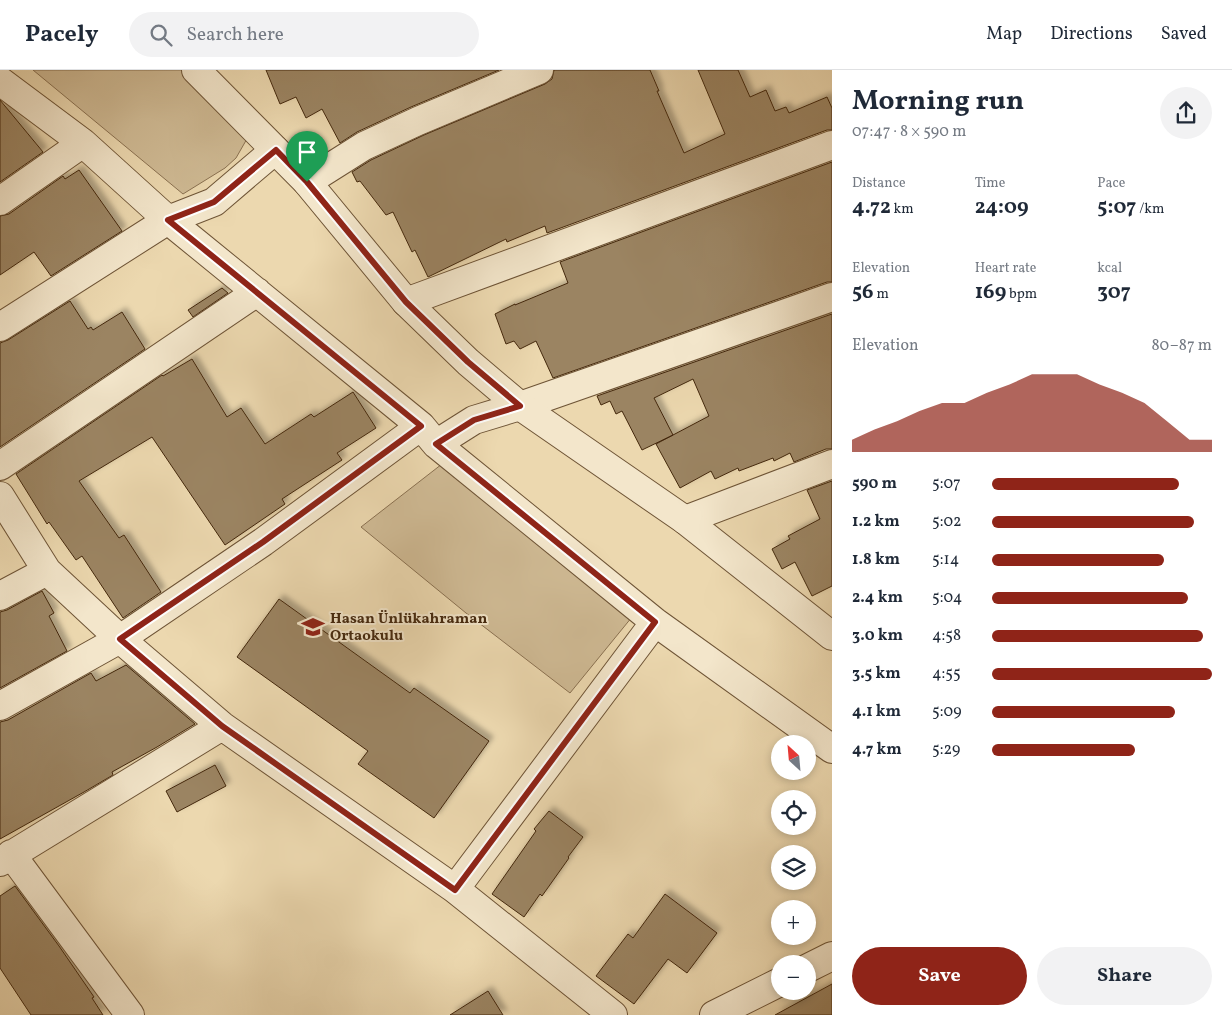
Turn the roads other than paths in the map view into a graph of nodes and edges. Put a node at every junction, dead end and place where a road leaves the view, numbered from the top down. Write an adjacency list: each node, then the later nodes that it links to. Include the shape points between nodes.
1 (539, 70): 7 (street, via 364,146)
2 (201, 71): 6 (street)
3 (1, 82): 4 (street)
4 (83, 143): 8 (street); 9 (street)
5 (832, 145): 12 (street)
6 (276, 150): 7 (street); 9 (street, via 214,202)
7 (307, 182): 12 (street)
8 (0, 201)
9 (168, 220): 10 (street); 13 (street)
10 (257, 292): 15 (street); 17 (street)
11 (832, 297): 14 (street)
12 (406, 302): 14 (street, via 468,362)
13 (0, 327)
14 (520, 406): 15 (street); 19 (street)
15 (428, 435): 22 (street); 24 (street)
16 (832, 464): 19 (street)
17 (0, 466)
18 (0, 496): 20 (street)
19 (685, 520): 23 (street)
20 (47, 571): 21 (street); 24 (street)
21 (0, 596)
22 (655, 622): 27 (street); 29 (street)
23 (829, 631)
24 (120, 639): 25 (street); 26 (street)
25 (0, 706)
26 (222, 726): 28 (street); 29 (street)
27 (832, 748)
28 (5, 858): 33 (street)
29 (455, 890): 34 (street)
30 (832, 956): 31 (street)
31 (816, 964)
32 (771, 986): 35 (street)
33 (130, 1015)
34 (613, 1015)
35 (714, 1015)

